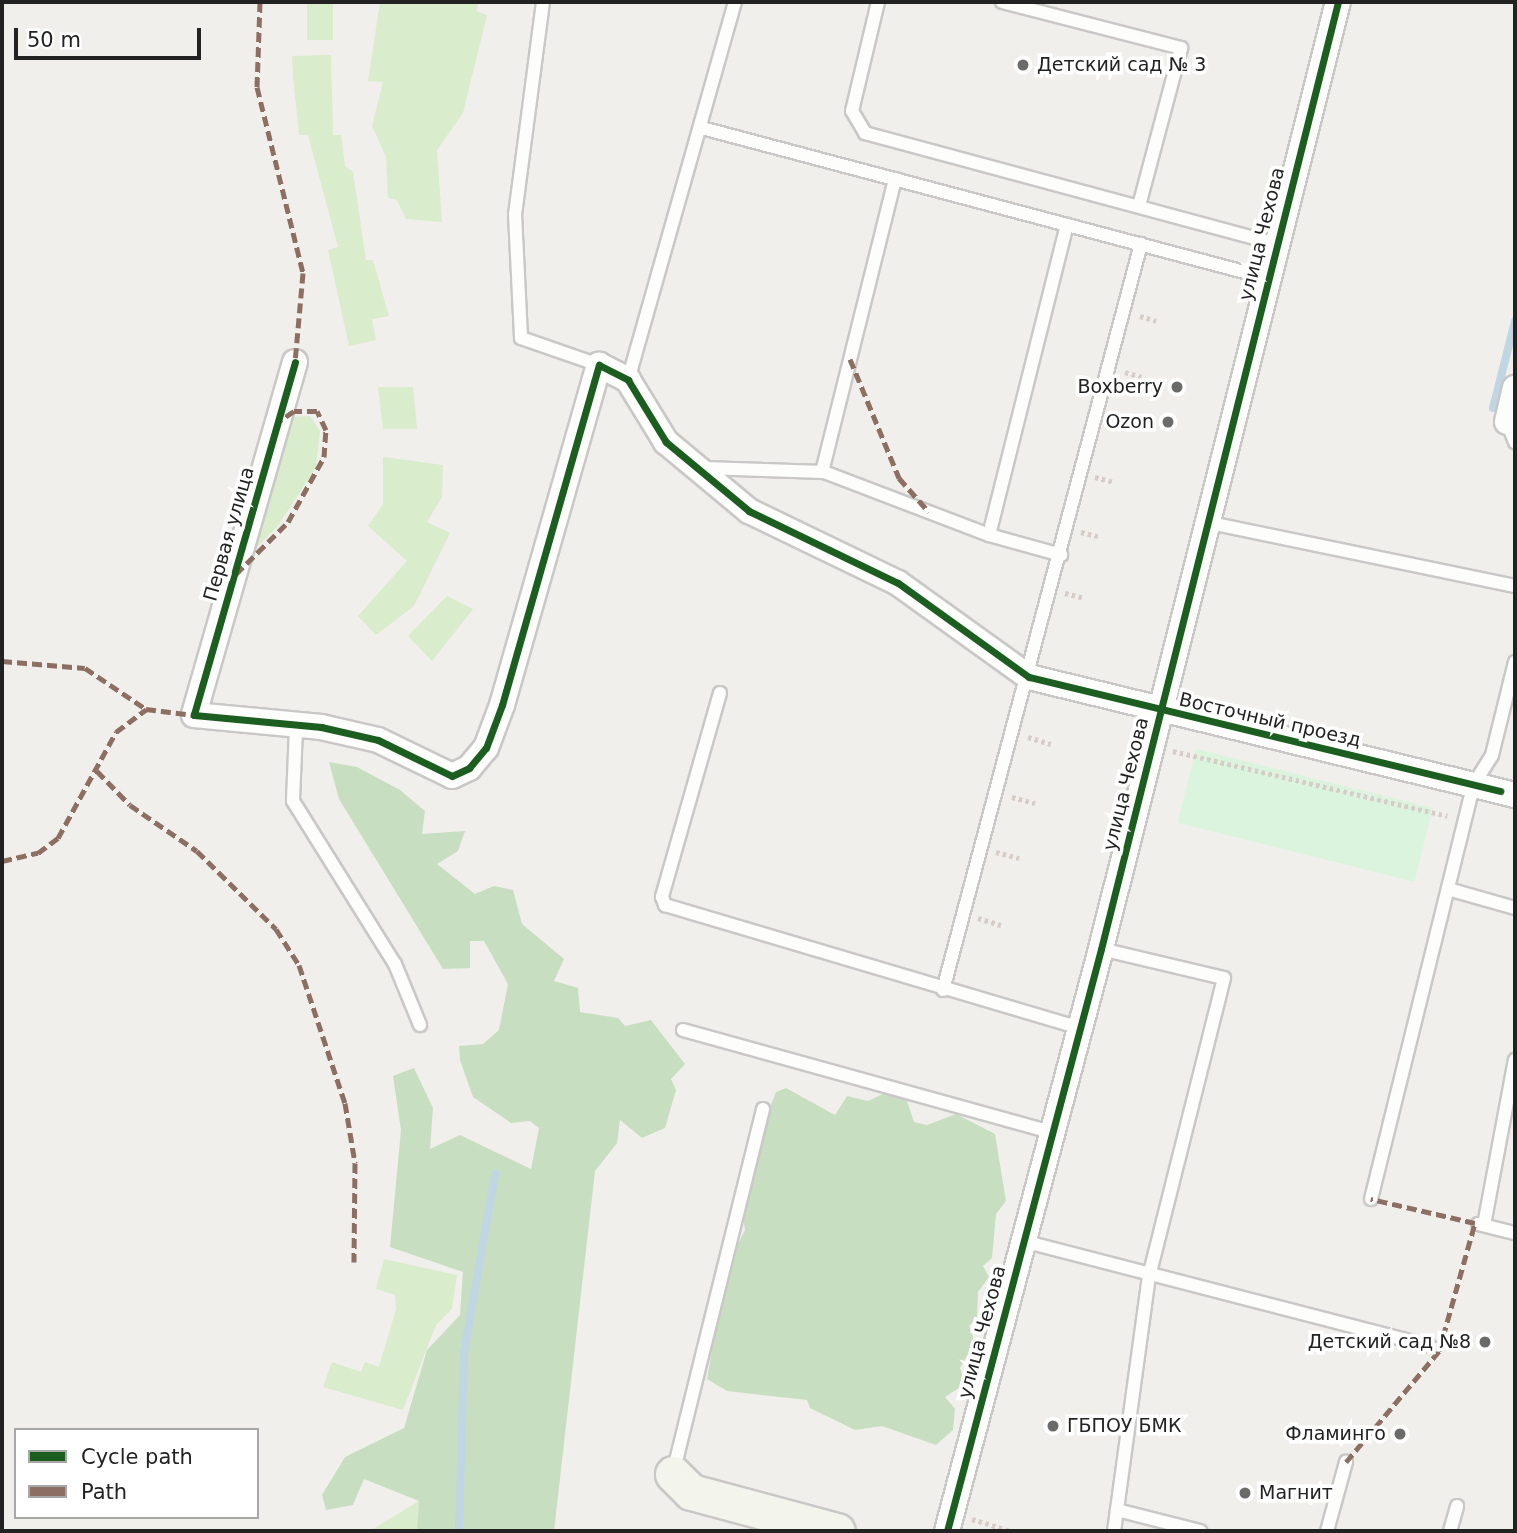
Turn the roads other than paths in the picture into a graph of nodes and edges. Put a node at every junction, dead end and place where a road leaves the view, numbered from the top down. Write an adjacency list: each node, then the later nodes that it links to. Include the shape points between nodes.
1 (542, 2): 14 (lane, via 515,214 521,338)
2 (734, 2): 6 (lane)
3 (878, 2): 8 (lane, via 852,111 865,133)
4 (1002, 2): 8 (lane, via 1181,48)
5 (1338, 2): 11 (street, улица Чехова)
6 (702, 128): 7 (lane); 15 (lane)
7 (895, 179): 9 (lane); 19 (lane)
8 (1139, 206): 11 (lane)
9 (1067, 225): 10 (lane); 21 (lane)
10 (1140, 244): 12 (lane); 22 (lane)
11 (1276, 244): 12 (street, улица Чехова)
12 (1267, 278): 20 (street, улица Чехова)
13 (295, 362): 28 (street, Первая улица, via 194,715)
14 (599, 365): 15 (street); 28 (street, via 486,748 469,768 452,776 378,740)
15 (628, 380): 18 (street, Восточный проезд, via 666,442)
16 (1515, 388): 17 (street)
17 (1511, 432)
18 (704, 468): 19 (lane); 25 (street, Восточный проезд, via 749,511 898,583)
19 (822, 472): 21 (lane)
20 (1206, 522): 23 (lane); 27 (street, улица Чехова)
21 (989, 535): 22 (lane)
22 (1061, 555): 25 (lane)
23 (1515, 586)
24 (1515, 662): 29 (lane, via 1492,755)
25 (1029, 677): 27 (street, Восточный проезд); 34 (lane)
26 (720, 693): 34 (lane, via 662,897 665,905)
27 (1161, 711): 29 (street, Восточный проезд); 33 (street, улица Чехова)
28 (296, 728): 35 (lane, via 293,801 395,964)
29 (1474, 784): 30 (street, Восточный проезд); 31 (lane)
30 (1508, 793)
31 (1448, 889): 32 (lane); 41 (lane)
32 (1515, 908)
33 (1101, 948): 36 (street, улица Чехова); 44 (lane, via 1224,978)
34 (943, 990): 36 (lane)
35 (420, 1025)
36 (1080, 1028): 40 (street, улица Чехова)
37 (683, 1030): 40 (lane)
38 (1515, 1060): 42 (lane, via 1480,1224)
39 (763, 1109): 47 (lane)
40 (1052, 1132): 43 (street, улица Чехова)
41 (1371, 1199)
42 (1515, 1233)
43 (1023, 1241): 44 (lane); 50 (street, улица Чехова)
44 (1149, 1276): 45 (lane); 49 (lane)
45 (1430, 1346)
46 (1346, 1462): 54 (lane)
47 (673, 1474): 51 (street, via 691,1492)
48 (1457, 1506): 55 (lane)
49 (1117, 1510): 52 (lane); 53 (lane)
50 (949, 1522)
51 (837, 1531)
52 (1114, 1531)
53 (1200, 1531)
54 (1327, 1531)
55 (1450, 1531)

